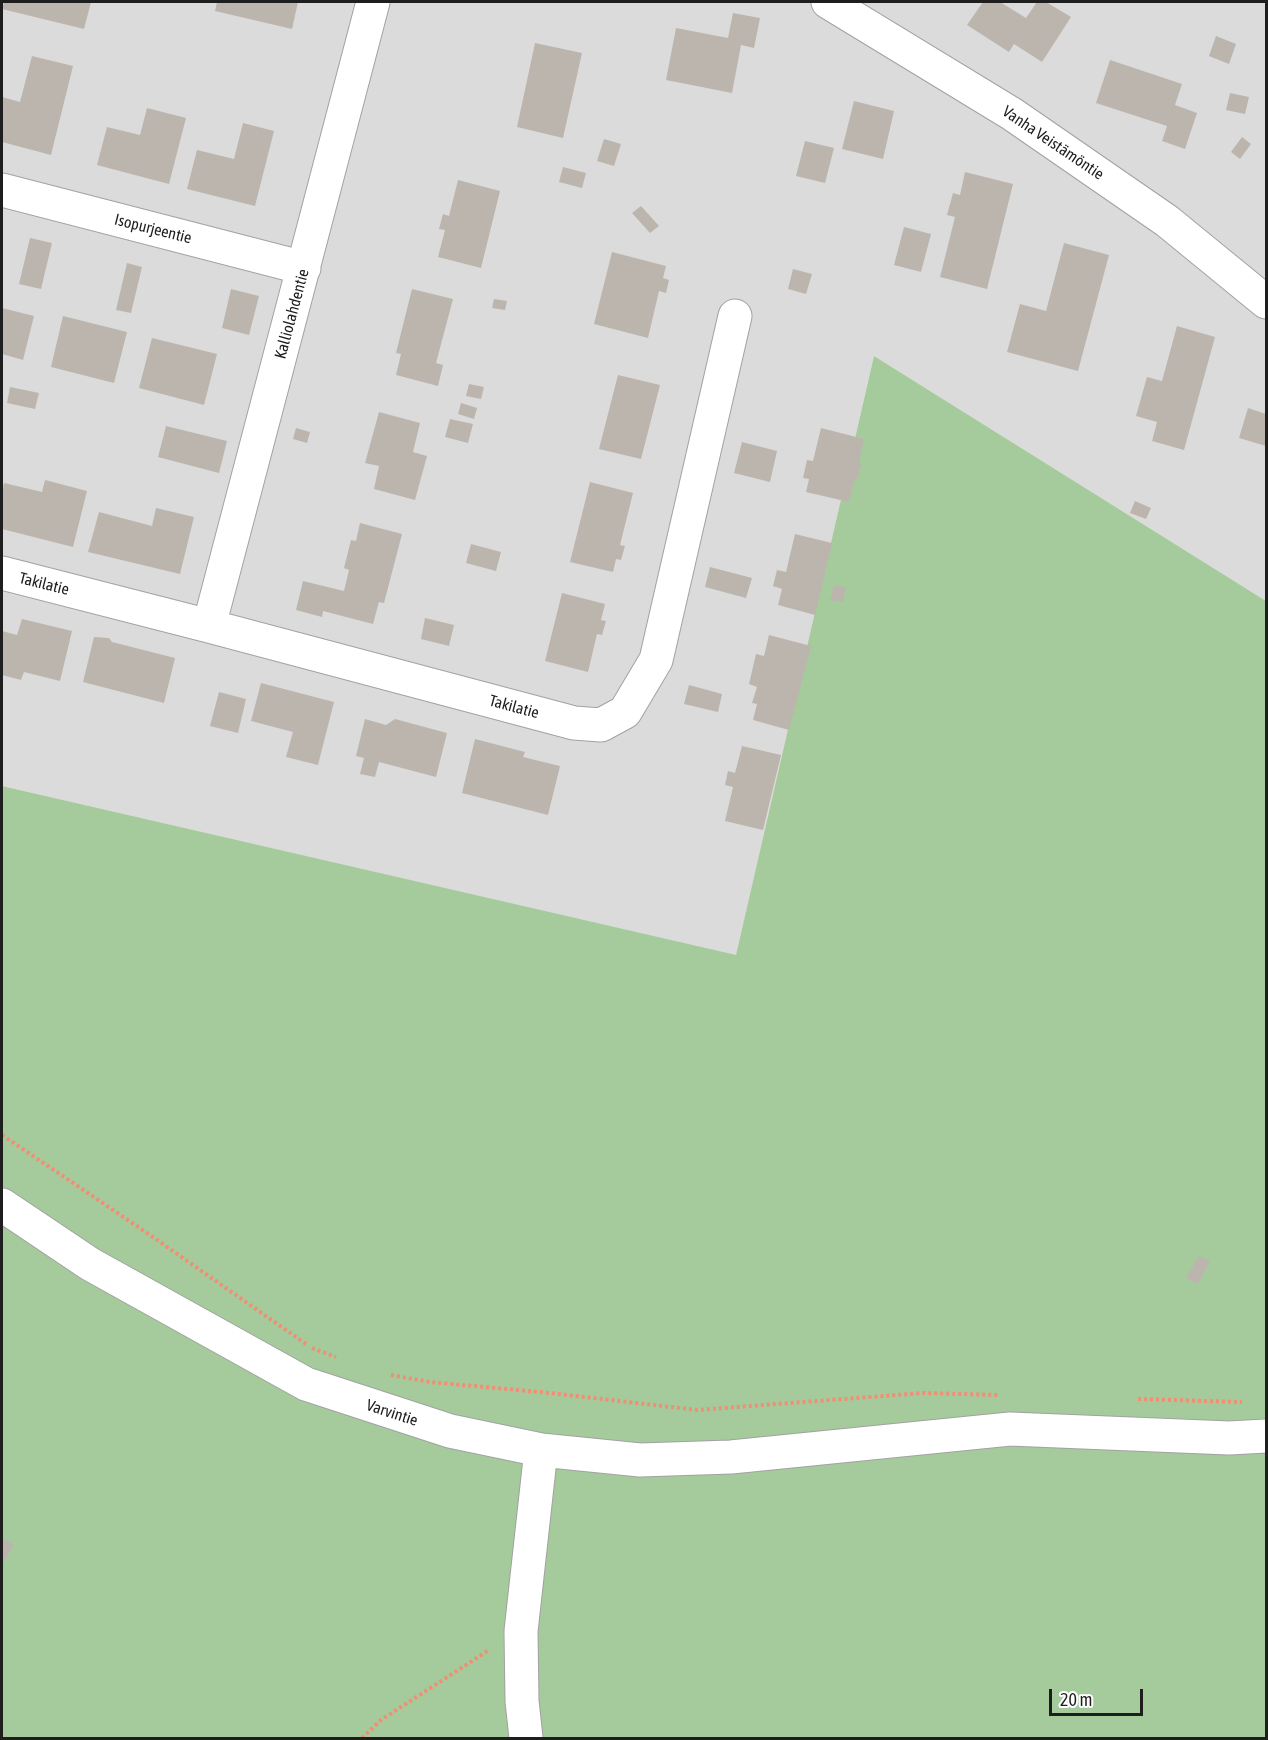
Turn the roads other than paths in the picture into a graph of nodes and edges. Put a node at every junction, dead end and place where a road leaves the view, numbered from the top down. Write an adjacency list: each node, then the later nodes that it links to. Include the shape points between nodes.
1 (373, 2): 4 (street, Kalliolahdentie)
2 (828, 2): 5 (street, Vanha Veistämöntie, via 1012,114 1148,207)
3 (2, 190): 4 (street, Isopurjeentie)
4 (304, 268): 8 (street, Kalliolahdentie)
5 (1266, 302)
6 (735, 316): 8 (street, Takilatie, via 656,660 625,712 601,725 574,723)
7 (2, 573): 8 (street, Takilatie)
8 (208, 626)
9 (2, 1205): 11 (street, Varvintie, via 90,1264 306,1384 450,1431)
10 (1266, 1436): 11 (street, Varvintie, via 1010,1430 731,1457 640,1460)
11 (541, 1449): 12 (street, via 520,1631)
12 (526, 1738)

